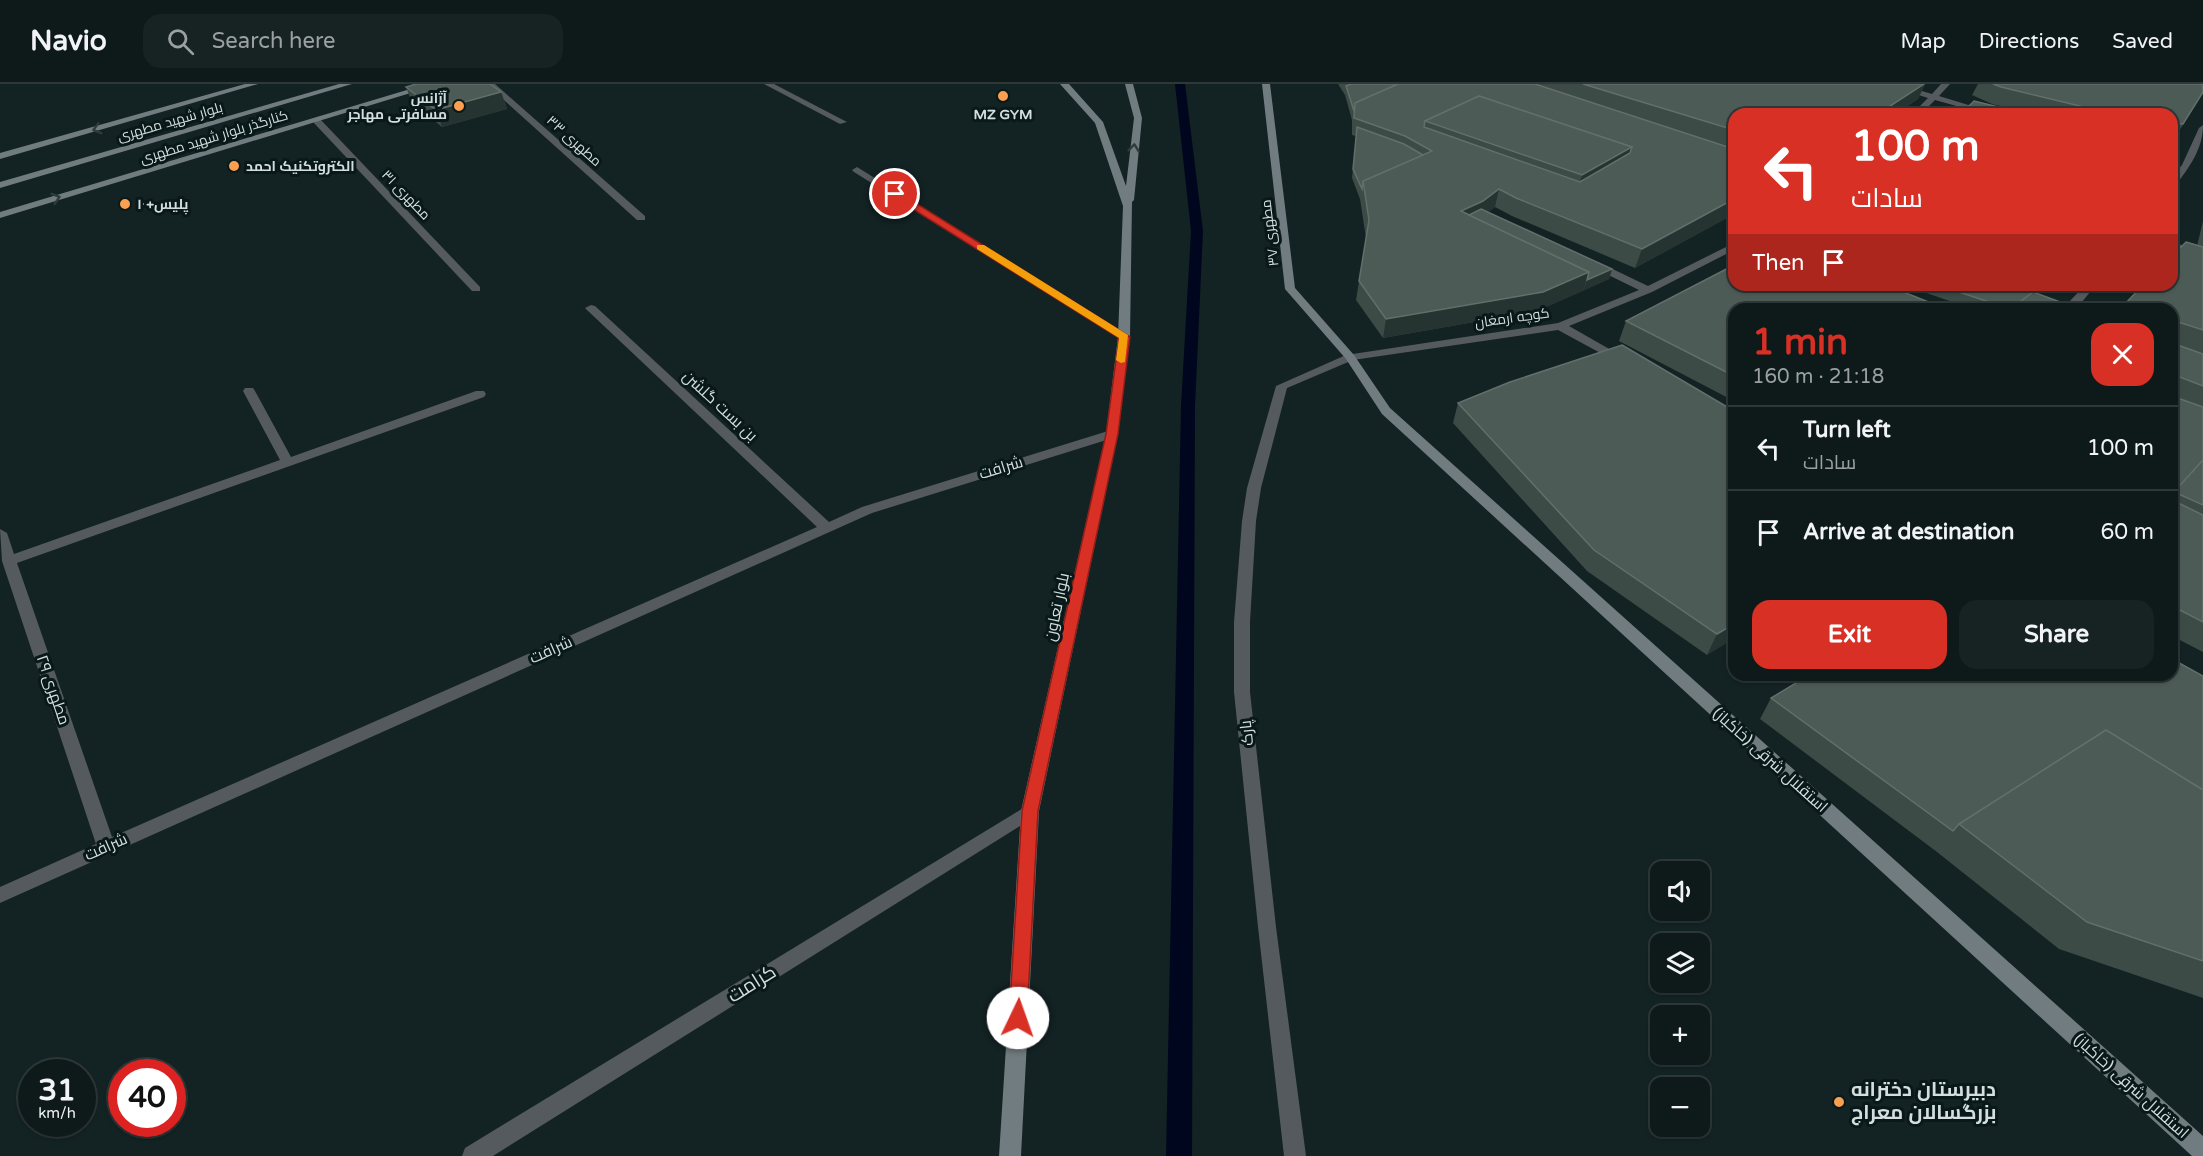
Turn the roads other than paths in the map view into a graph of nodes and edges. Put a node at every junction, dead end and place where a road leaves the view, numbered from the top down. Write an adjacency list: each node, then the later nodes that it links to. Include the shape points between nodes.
1 (254, 84): 17 (street, one-way to 17)
2 (348, 84): 22 (street, بلوار شهید مطهری)
3 (435, 84): 14 (street, کنارگذر بلوار شهید مطهری)
4 (490, 84): 25 (street, مطهری ۳۳)
5 (768, 84): 15 (street)
6 (1064, 84): 23 (street, بلوار تعاون, via 1100,122)
7 (1129, 84): 23 (street, one-way to 7, via 1138,118)
8 (1266, 84): 37 (street, مطهری ۳۷, via 1290,289)
9 (1889, 84): 11 (street)
10 (1946, 84): 11 (street)
11 (1934, 98): 12 (street); 13 (street)
12 (1923, 108)
13 (1972, 108)
14 (317, 121): 24 (street, کنارگذر بلوار شهید مطهری, one-way to 14); 30 (street, مطهری ۳۱)
15 (843, 122)
16 (2203, 128): 19 (street)
17 (0, 156)
18 (2178, 163): 19 (street)
19 (2186, 165): 21 (street)
20 (857, 170): 36 (street)
21 (2178, 176)
22 (0, 185)
23 (1128, 206): 36 (street, بلوار تعاون)
24 (0, 215)
25 (641, 218)
26 (2178, 247): 28 (street)
27 (1728, 249): 31 (street, کوچه ارمغان)
28 (2203, 256)
29 (1587, 261): 31 (street)
30 (477, 289)
31 (1648, 290): 35 (street, کوچه ارمغان)
32 (2085, 291): 33 (street)
33 (2075, 303)
34 (591, 308): 43 (street, بن بست گلشن)
35 (1560, 326): 37 (street, کوچه ارمغان); 38 (street)
36 (1124, 337): 41 (street, بلوار تعاون)
37 (1350, 357): 49 (street, استقلال شرقی (خاکباز), via 1386,411); 52 (street, پارک, via 1282,386 1254,488 1242,622 1242,692)
38 (1632, 366)
39 (249, 391): 42 (street)
40 (480, 394): 42 (street)
41 (1112, 434): 43 (street, شرافت, via 867,510); 46 (street, بلوار تعاون)
42 (287, 462): 45 (street)
43 (827, 528): 47 (street, شرافت)
44 (0, 533): 45 (street, مطهری ۲۹)
45 (9, 561): 47 (street, مطهری ۲۹)
46 (1030, 811): 50 (street, کرامت); 51 (street, بلوار تعاون)
47 (106, 848): 48 (street, شرافت)
48 (0, 894)
49 (2203, 1151)
50 (473, 1156)
51 (1010, 1156)
52 (1295, 1156)

